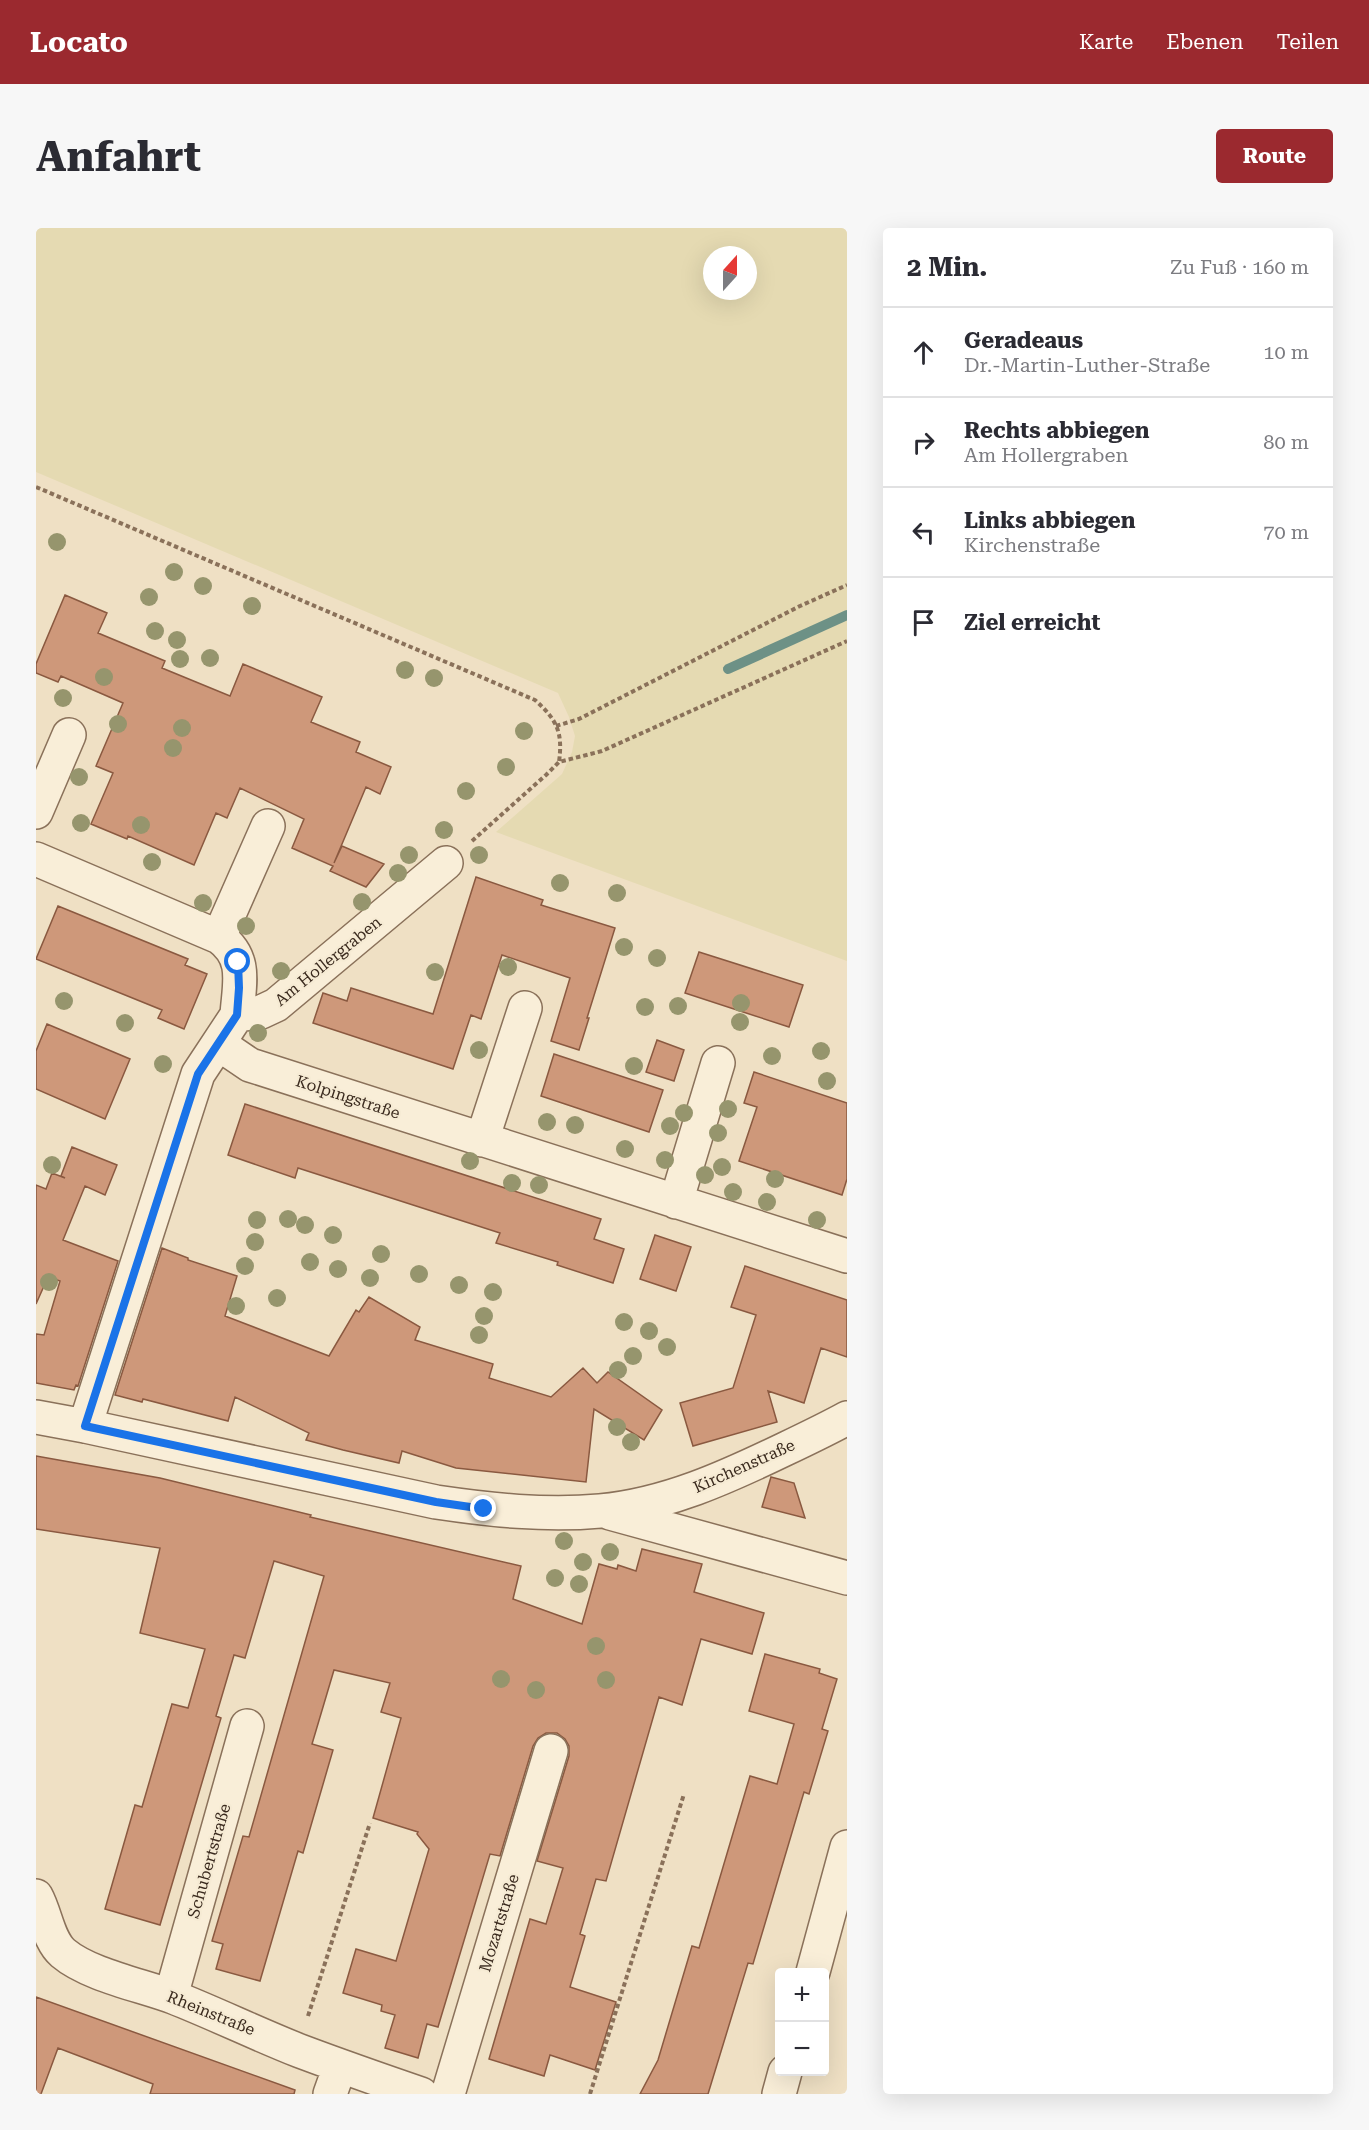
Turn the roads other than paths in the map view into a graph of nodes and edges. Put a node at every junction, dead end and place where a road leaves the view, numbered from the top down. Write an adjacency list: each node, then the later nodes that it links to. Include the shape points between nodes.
1 (69, 735): 2 (street)
2 (36, 812)
3 (268, 826): 6 (street)
4 (36, 859): 6 (street)
5 (446, 863): 8 (street, Am Hollergraben, via 276,1005 261,1012)
6 (219, 937): 8 (street, via 229,944 238,962)
7 (525, 1008): 11 (street)
8 (237, 1015): 9 (street)
9 (219, 1044): 11 (street, Kolpingstraße, via 250,1065); 16 (street, via 198,1074)
10 (718, 1063): 12 (street)
11 (482, 1140): 12 (street, Kolpingstraße)
12 (676, 1202): 13 (street, Kolpingstraße)
13 (847, 1257)
14 (36, 1417): 16 (street, Kirchenstraße)
15 (847, 1418): 17 (street, Kirchenstraße, via 708,1485)
16 (85, 1426): 17 (street, Kirchenstraße, via 436,1502 531,1512)
17 (602, 1511): 18 (street, Kirchenstraße)
18 (847, 1578)
19 (247, 1726): 24 (street, Schubertstraße)
20 (551, 1752): 28 (street, Mozartstraße, via 528,1807)
21 (847, 1847): 23 (street)
22 (36, 1896): 24 (street, Rheinstraße, via 55,1944 71,1959)
23 (814, 1968)
24 (171, 1996): 26 (street, Rheinstraße, via 297,2050)
25 (784, 2076): 29 (street)
26 (335, 2080): 27 (street, Rheinstraße)
27 (420, 2094)
28 (448, 2094)
29 (779, 2094)

